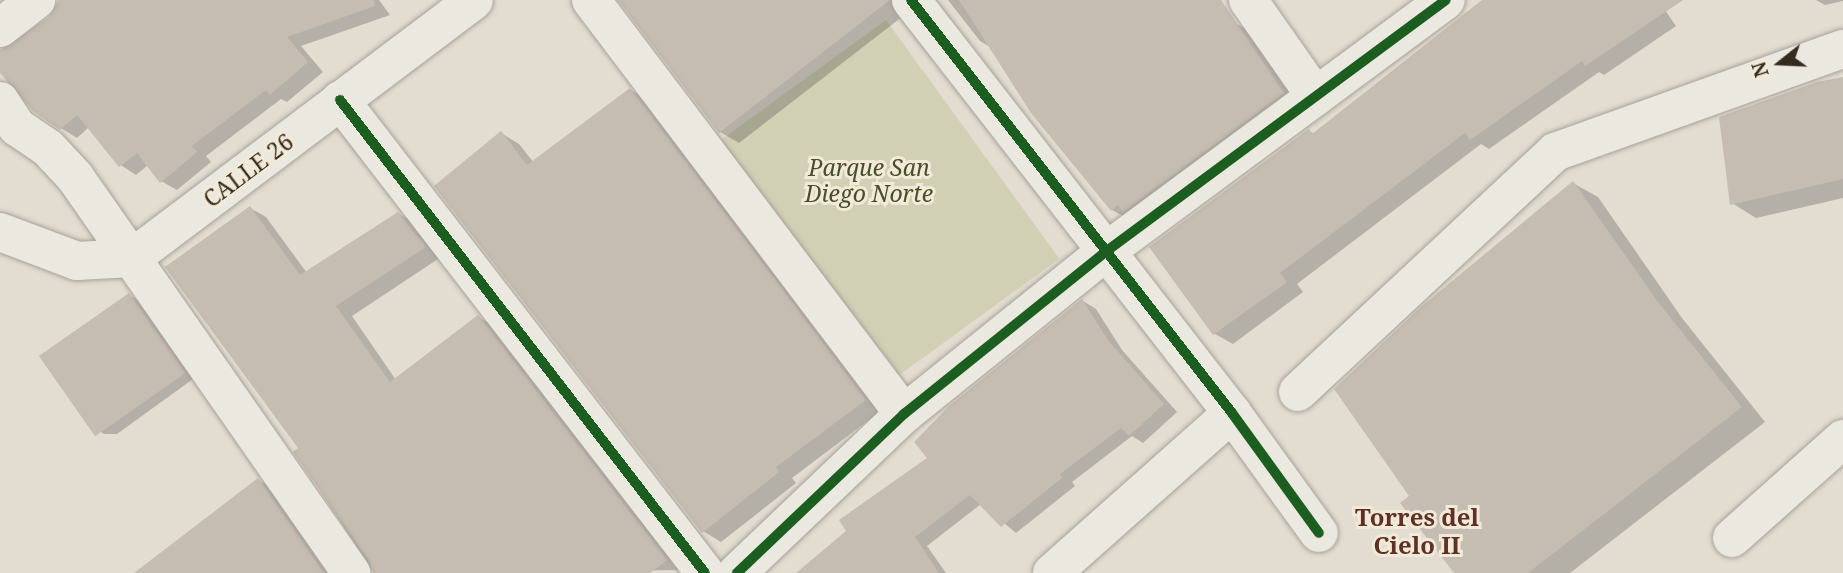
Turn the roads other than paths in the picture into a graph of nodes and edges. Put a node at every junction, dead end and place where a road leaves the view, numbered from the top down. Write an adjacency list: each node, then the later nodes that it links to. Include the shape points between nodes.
1 (36, 0): 7 (street)
2 (474, 0): 10 (street, CALLE 26)
3 (591, 0): 17 (street)
4 (911, 0): 13 (street)
5 (1248, 0): 9 (street)
6 (1446, 0): 9 (street)
7 (0, 28)
8 (1843, 49): 15 (street, via 1555,152)
9 (1316, 97): 13 (street)
10 (340, 100): 14 (street, CALLE 26); 22 (street)
11 (6, 122): 14 (street, via 48,148 75,177)
12 (0, 232): 14 (street, via 77,261)
13 (1108, 250): 16 (street); 17 (street)
14 (132, 258): 21 (street)
15 (1298, 392)
16 (1232, 413): 19 (street); 24 (street)
17 (904, 414): 23 (street)
18 (1843, 439): 20 (street)
19 (1319, 533)
20 (1732, 538)
21 (351, 573)
22 (705, 573)
23 (737, 573)
24 (1052, 573)

